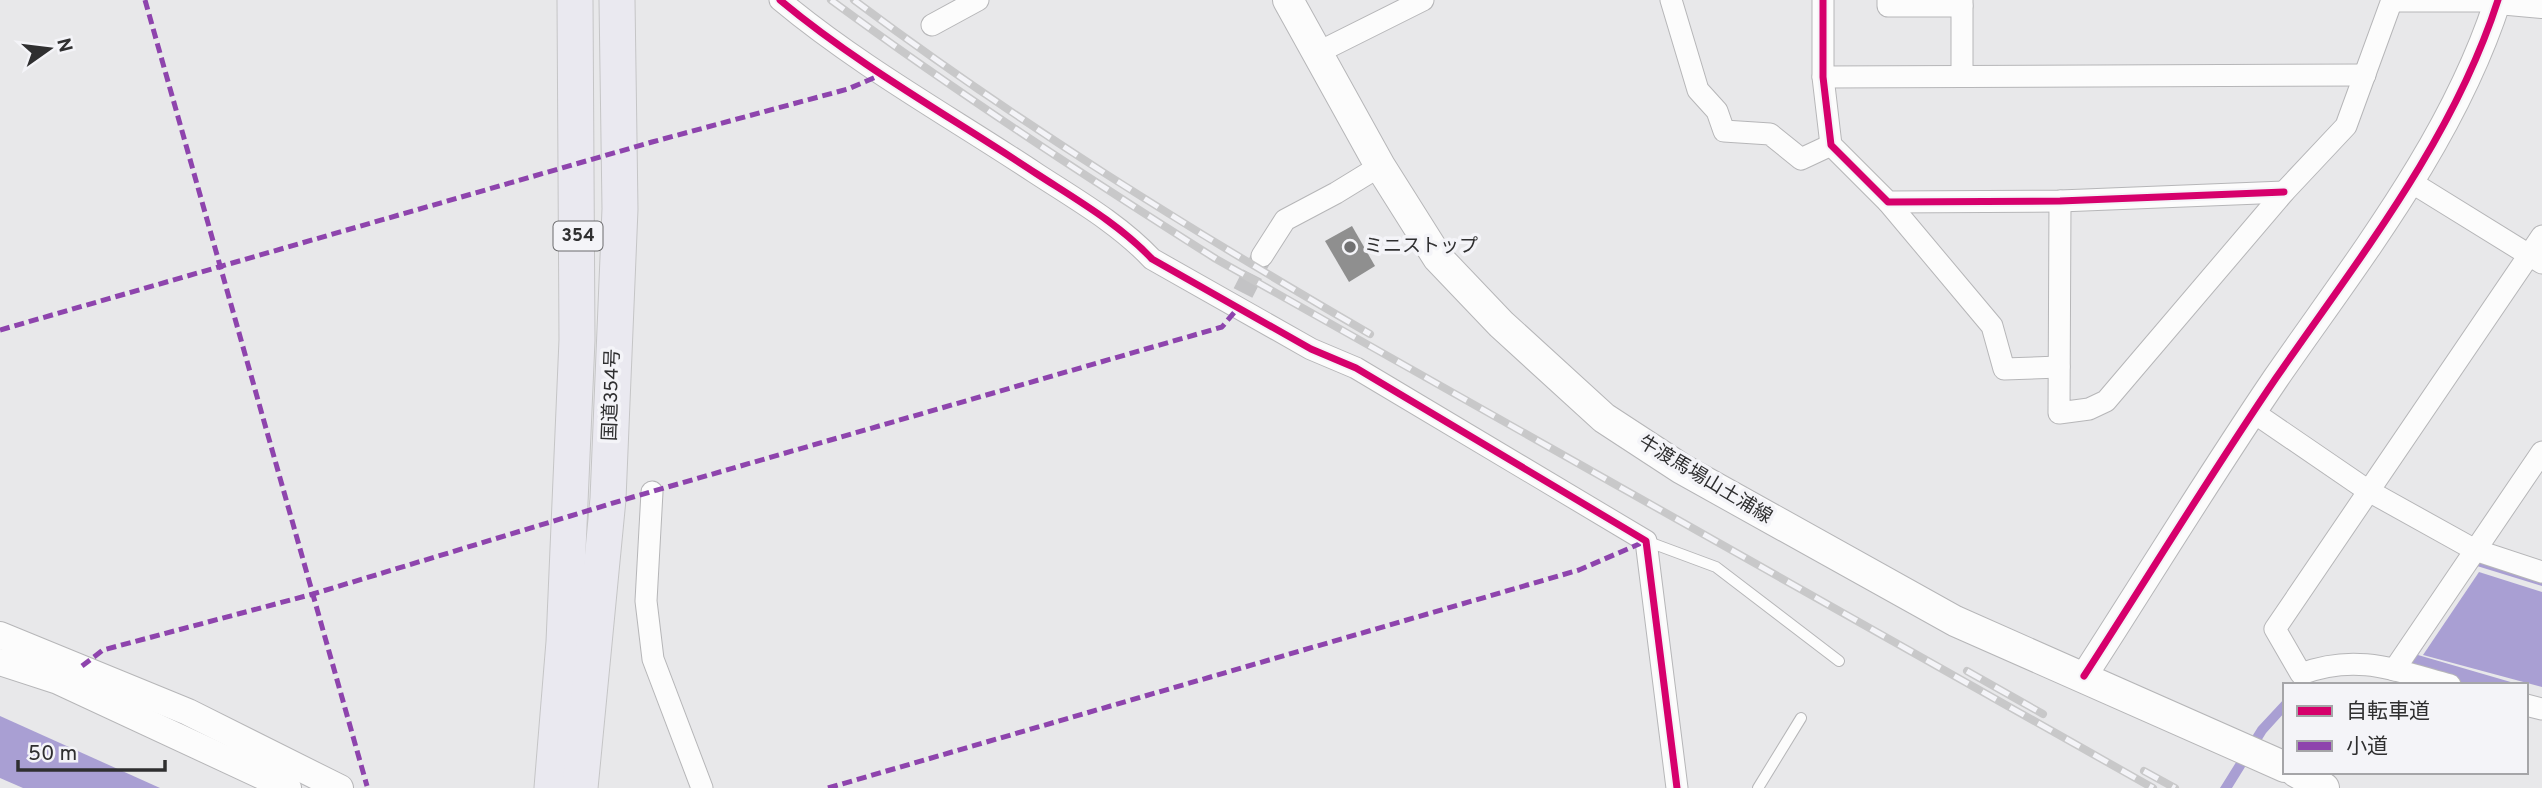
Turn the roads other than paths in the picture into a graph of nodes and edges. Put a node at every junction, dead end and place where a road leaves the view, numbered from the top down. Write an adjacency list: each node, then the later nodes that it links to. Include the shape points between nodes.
1 (575, 0): 47 (highway, 国道354号 / 354, via 576,353 564,642)
2 (617, 0): 48 (highway, 国道354号 / 354, via 620,209 608,485)
3 (780, 0): 33 (street, via 826,38 1079,201 1133,239 1152,259 1240,301 1311,349 1356,368)
4 (978, 0): 14 (street)
5 (1288, 0): 15 (main road, 牛渡馬場山土浦線)
6 (1423, 0): 15 (street)
7 (1671, 0): 19 (street, via 1698,90 1717,111 1724,131 1770,134 1801,159)
8 (1823, 0): 18 (street)
9 (1888, 0): 12 (street, via 1888,6)
10 (2392, 0): 11 (street); 17 (street)
11 (2498, 1): 13 (street); 21 (street, via 2473,71)
12 (1962, 3): 16 (street)
13 (2542, 5)
14 (932, 25)
15 (1317, 53): 20 (main road, 牛渡馬場山土浦線)
16 (1962, 75): 17 (street); 18 (street)
17 (2365, 75): 22 (street, via 2346,127)
18 (1824, 77): 19 (street)
19 (1831, 145): 24 (street)
20 (1380, 166): 26 (street, via 1285,220); 40 (main road, 牛渡馬場山土浦線, via 1438,258 1501,324 1604,418 1682,469 1863,572 1955,621)
21 (2411, 182): 27 (street); 29 (street)
22 (2284, 192): 23 (street); 28 (street, via 2106,401 2089,409 2059,413)
23 (2060, 201): 24 (street); 28 (street)
24 (1888, 202): 28 (street, via 1993,326 2004,369)
25 (2542, 236): 27 (street)
26 (1262, 257)
27 (2536, 259): 31 (street)
28 (2059, 367)
29 (2253, 412): 31 (street); 40 (street)
30 (2542, 452): 34 (street)
31 (2367, 490): 34 (street); 39 (street, via 2275,629 2301,674 2347,662)
32 (652, 492): 49 (street, via 646,601 653,659)
33 (1646, 541): 37 (lane, via 1716,567); 50 (street)
34 (2475, 550): 35 (street); 39 (street)
35 (2542, 572)
36 (0, 635): 46 (street, via 188,712)
37 (1839, 661)
38 (0, 662): 45 (street, via 58,681)
39 (2393, 670): 41 (street)
40 (2084, 676): 43 (main road, 牛渡馬場山土浦線)
41 (2442, 683)
42 (1801, 718): 51 (lane)
43 (2283, 766)
44 (2300, 774): 52 (main road)
45 (288, 788)
46 (340, 788)
47 (552, 788)
48 (580, 788)
49 (702, 788)
50 (1677, 788)
51 (1758, 788)
52 (2325, 788)

